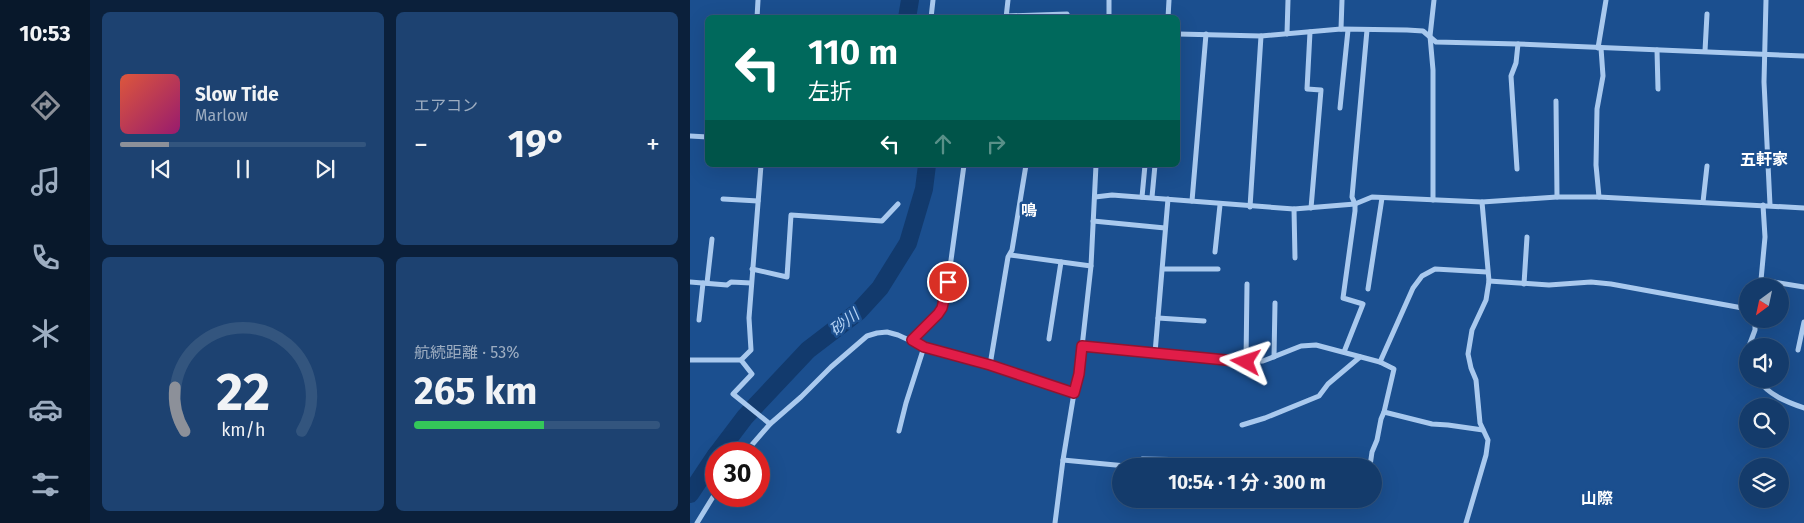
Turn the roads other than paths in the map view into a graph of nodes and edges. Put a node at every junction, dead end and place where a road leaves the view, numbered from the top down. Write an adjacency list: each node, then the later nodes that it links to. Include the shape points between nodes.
1 (758, 0): 12 (street)
2 (933, 0): 13 (street)
3 (1008, 0): 14 (street)
4 (1110, 0): 17 (street)
5 (1169, 0): 18 (street)
6 (1288, 0): 25 (street)
7 (1342, 0): 19 (street)
8 (1434, 0): 27 (street)
9 (1606, 0): 29 (street)
10 (1766, 0): 32 (street)
11 (1707, 14): 31 (street)
12 (757, 15)
13 (931, 15)
14 (1006, 15)
15 (1047, 15): 16 (street)
16 (1068, 15)
17 (1109, 15)
18 (1168, 15)
19 (1341, 29): 20 (street); 22 (street)
20 (1348, 30): 21 (street); 36 (street)
21 (1368, 30): 27 (street, via 1415,31); 62 (street, via 1352,197)
22 (1310, 32): 25 (street); 66 (street, via 1307,88 1321,90)
23 (1180, 34): 24 (street)
24 (1206, 34): 26 (street); 57 (street)
25 (1287, 34): 26 (street)
26 (1261, 36): 65 (street)
27 (1430, 36): 28 (street, via 1436,42); 55 (street)
28 (1518, 44): 29 (street); 46 (street, via 1511,76)
29 (1599, 48): 30 (street); 51 (street, via 1603,76 1597,109 1596,164)
30 (1657, 50): 31 (street); 34 (street)
31 (1705, 51): 32 (street)
32 (1765, 54): 33 (street); 64 (street)
33 (1804, 56)
34 (1658, 89)
35 (1556, 100): 50 (street)
36 (1340, 108)
37 (690, 136): 38 (street)
38 (705, 137)
39 (1707, 166): 59 (street)
40 (761, 167): 56 (street)
41 (964, 167): 99 (street, via 942,308)
42 (1026, 167): 74 (street)
43 (1096, 167): 47 (street)
44 (1145, 167): 48 (street)
45 (1154, 167): 49 (street)
46 (1517, 169)
47 (1095, 197): 48 (street); 69 (street)
48 (1142, 197): 49 (street)
49 (1152, 197): 52 (street)
50 (1557, 197): 51 (street); 58 (street)
51 (1600, 197): 59 (street)
52 (1168, 198): 57 (street); 70 (street)
53 (1382, 198): 55 (street); 62 (street, via 1372,197); 91 (street)
54 (723, 199): 56 (street)
55 (1433, 200): 58 (street)
56 (758, 201): 78 (street)
57 (1192, 201): 61 (street)
58 (1482, 202): 81 (street)
59 (1703, 202): 63 (street)
60 (898, 204): 78 (street, via 882,221 791,215 787,277)
61 (1220, 204): 65 (street); 73 (street)
62 (1355, 204): 66 (street); 103 (street, via 1343,298 1363,304)
63 (1762, 205): 64 (street); 82 (street, via 1765,237)
64 (1770, 205): 67 (street)
65 (1250, 207): 68 (street)
66 (1311, 208): 68 (street)
67 (1804, 208)
68 (1294, 209): 75 (street)
69 (1093, 221): 70 (street); 77 (street)
70 (1165, 228): 79 (street)
71 (1527, 238): 88 (street)
72 (712, 239): 85 (street)
73 (1215, 252)
74 (1010, 255): 76 (street); 111 (street)
75 (1296, 258)
76 (1061, 262): 77 (street); 98 (street)
77 (1091, 266): 100 (street)
78 (752, 269): 86 (street)
79 (1163, 269): 80 (street); 94 (street)
80 (1218, 269)
81 (1488, 272): 83 (street); 110 (street, via 1434,269 1422,276 1413,288)
82 (1761, 278)
83 (1489, 281): 88 (street); 118 (street, via 1486,300 1472,330 1468,354)
84 (690, 282): 85 (street)
85 (705, 283): 86 (street); 95 (street)
86 (751, 283): 108 (street, via 751,350)
87 (1247, 284): 109 (street)
88 (1524, 284): 93 (street, via 1611,284)
89 (1789, 285): 90 (street)
90 (1804, 288)
91 (1368, 289)
92 (1275, 303): 105 (street)
93 (1739, 307)
94 (1158, 318): 96 (street); 104 (street)
95 (699, 320)
96 (1204, 321)
97 (1804, 322): 102 (street)
98 (1049, 339)
99 (912, 340): 101 (street); 116 (street, via 887,332 867,336)
100 (1082, 346): 104 (street); 113 (street)
101 (924, 347): 111 (street); 119 (street)
102 (1798, 350)
103 (1344, 352): 105 (street, via 1316,345 1301,346); 106 (street)
104 (1155, 353): 109 (street)
105 (1274, 357): 109 (street)
106 (1360, 357): 110 (street); 117 (street, via 1319,396)
107 (690, 360): 108 (street)
108 (741, 360): 116 (street, via 752,374 733,394)
109 (1246, 362)
110 (1380, 362): 115 (street, via 1394,370)
111 (990, 365): 113 (street)
112 (1766, 388): 114 (street)
113 (1074, 393): 122 (street)
114 (1804, 408)
115 (1384, 412): 118 (street, via 1432,424); 121 (street)
116 (770, 424): 120 (street)
117 (1242, 425)
118 (1484, 430): 127 (street, via 1488,440 1486,455)
119 (899, 431)
120 (754, 442)
121 (1371, 458)
122 (1063, 460): 123 (street); 126 (street)
123 (1112, 465)
124 (707, 507): 125 (street)
125 (697, 523)
126 (1055, 523)
127 (1466, 523)

